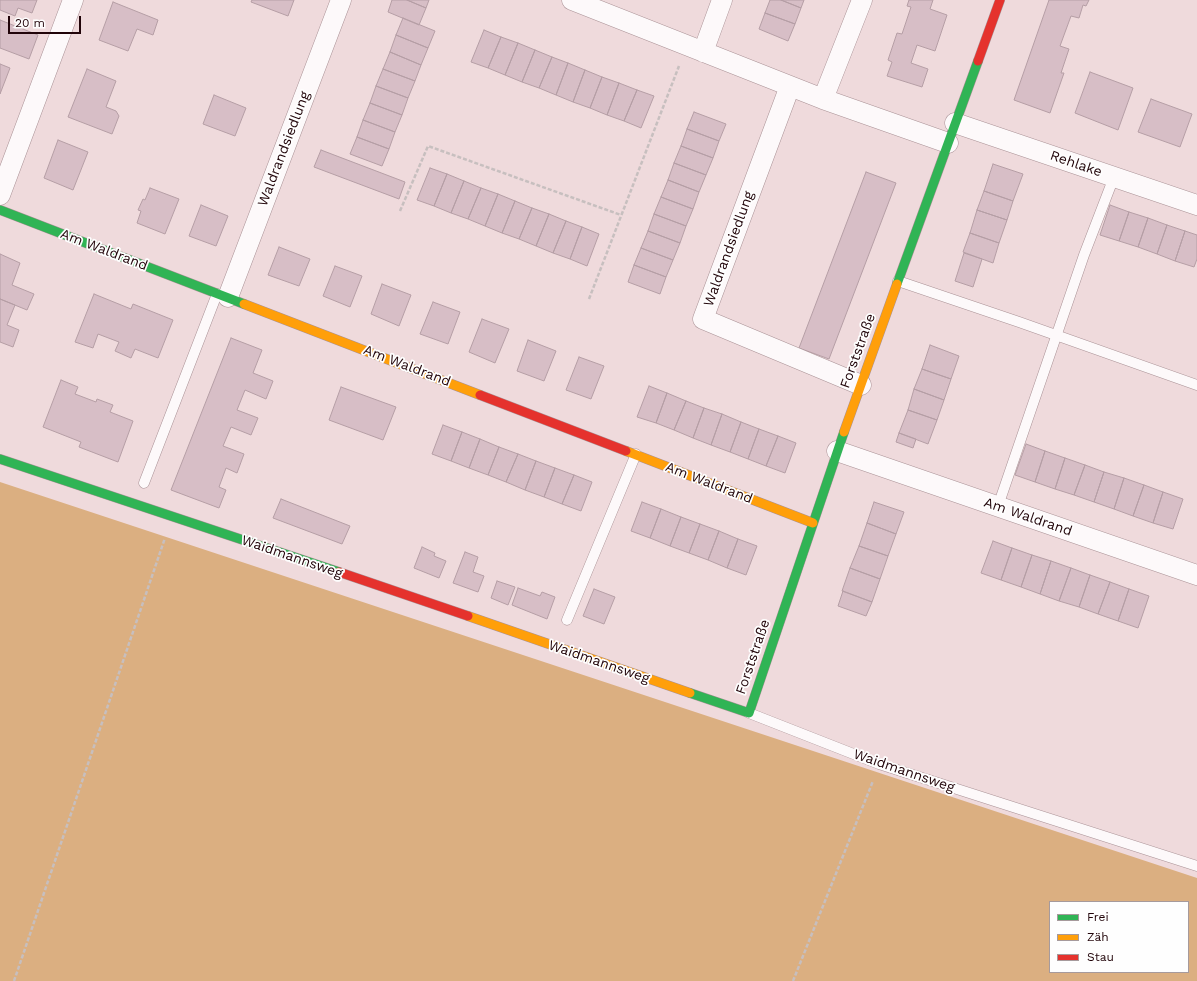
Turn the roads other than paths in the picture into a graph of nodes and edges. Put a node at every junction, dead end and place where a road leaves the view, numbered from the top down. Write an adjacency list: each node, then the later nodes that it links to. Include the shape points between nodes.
1 (74, 0): 13 (street)
2 (341, 0): 17 (street, Waldrandsiedlung)
3 (572, 0): 7 (street)
4 (722, 0): 7 (street)
5 (862, 0): 9 (street)
6 (1000, 0): 10 (street, Forststraße)
7 (695, 49): 8 (street)
8 (790, 86): 9 (street); 19 (street, Waldrandsiedlung, via 704,319)
9 (823, 99): 11 (street)
10 (955, 123): 11 (street, Forststraße); 12 (street, Rehlake)
11 (948, 143): 16 (street, Forststraße)
12 (1114, 177): 14 (street, Rehlake); 18 (lane)
13 (0, 195)
14 (1197, 205)
15 (0, 210): 17 (street, Am Waldrand)
16 (898, 281): 18 (lane); 19 (street, Forststraße)
17 (223, 295): 22 (street, Am Waldrand); 24 (lane)
18 (1056, 335): 20 (lane); 25 (lane)
19 (861, 385): 21 (street, Forststraße)
20 (1197, 385)
21 (837, 451): 25 (street, Am Waldrand); 26 (street, Forststraße)
22 (636, 454): 26 (street, Am Waldrand); 28 (lane)
23 (0, 459): 29 (street, Waidmannsweg)
24 (144, 484)
25 (998, 506): 27 (street, Am Waldrand)
26 (813, 523): 29 (street, Forststraße)
27 (1197, 575)
28 (567, 620)
29 (749, 713): 30 (lane, Waidmannsweg, via 880,764)
30 (1197, 866)

